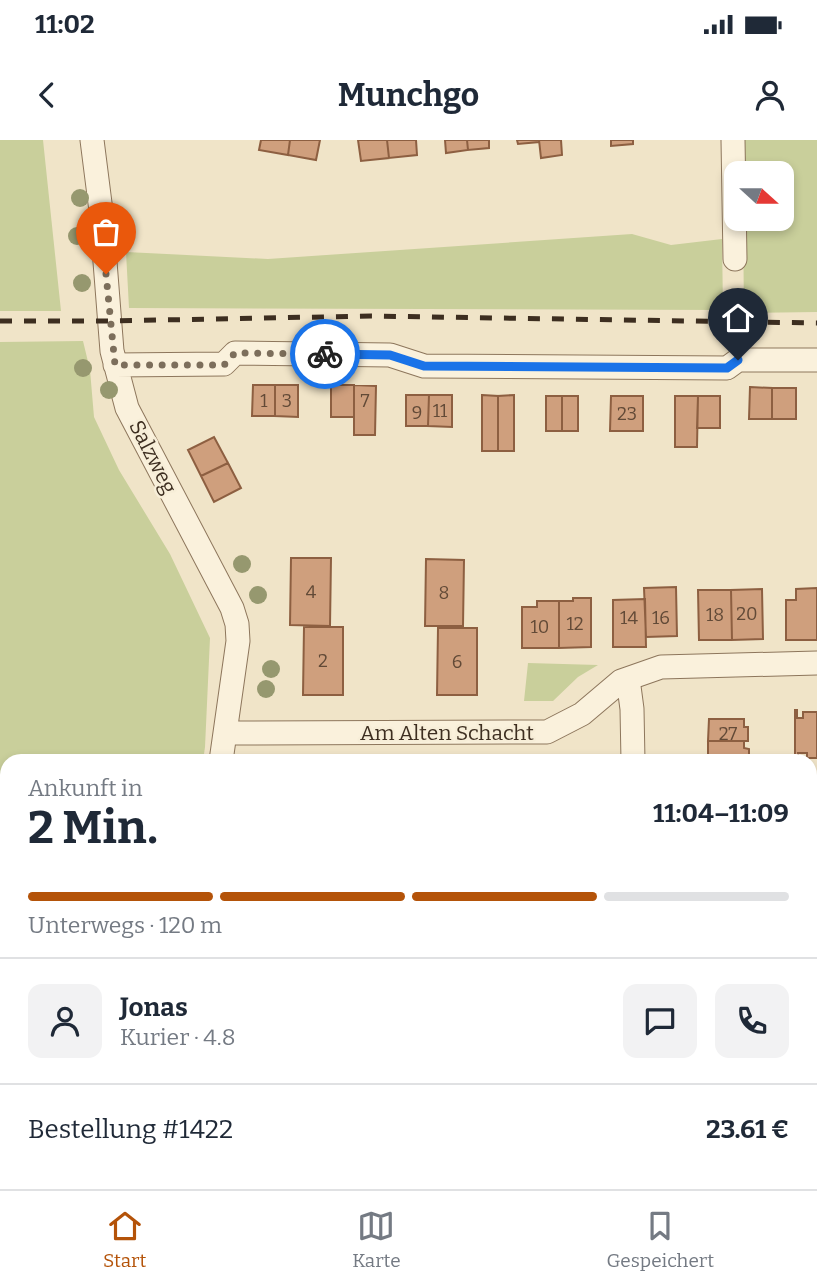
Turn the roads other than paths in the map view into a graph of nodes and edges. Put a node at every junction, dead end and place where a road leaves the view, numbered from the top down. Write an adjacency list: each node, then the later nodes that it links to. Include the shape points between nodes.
1 (92, 140): 5 (street, Salzweg)
2 (733, 140): 3 (street)
3 (735, 259)
4 (817, 360): 5 (street, via 738,360 727,368 424,366 390,355 235,353 224,365)
5 (115, 365): 8 (street, Salzweg, via 127,408 237,624)
6 (817, 663): 7 (street, Am Alten Schacht, via 661,667)
7 (628, 679): 8 (street, Am Alten Schacht, via 547,732); 10 (street)
8 (226, 733): 9 (street, Salzweg)
9 (222, 754)
10 (633, 754)

